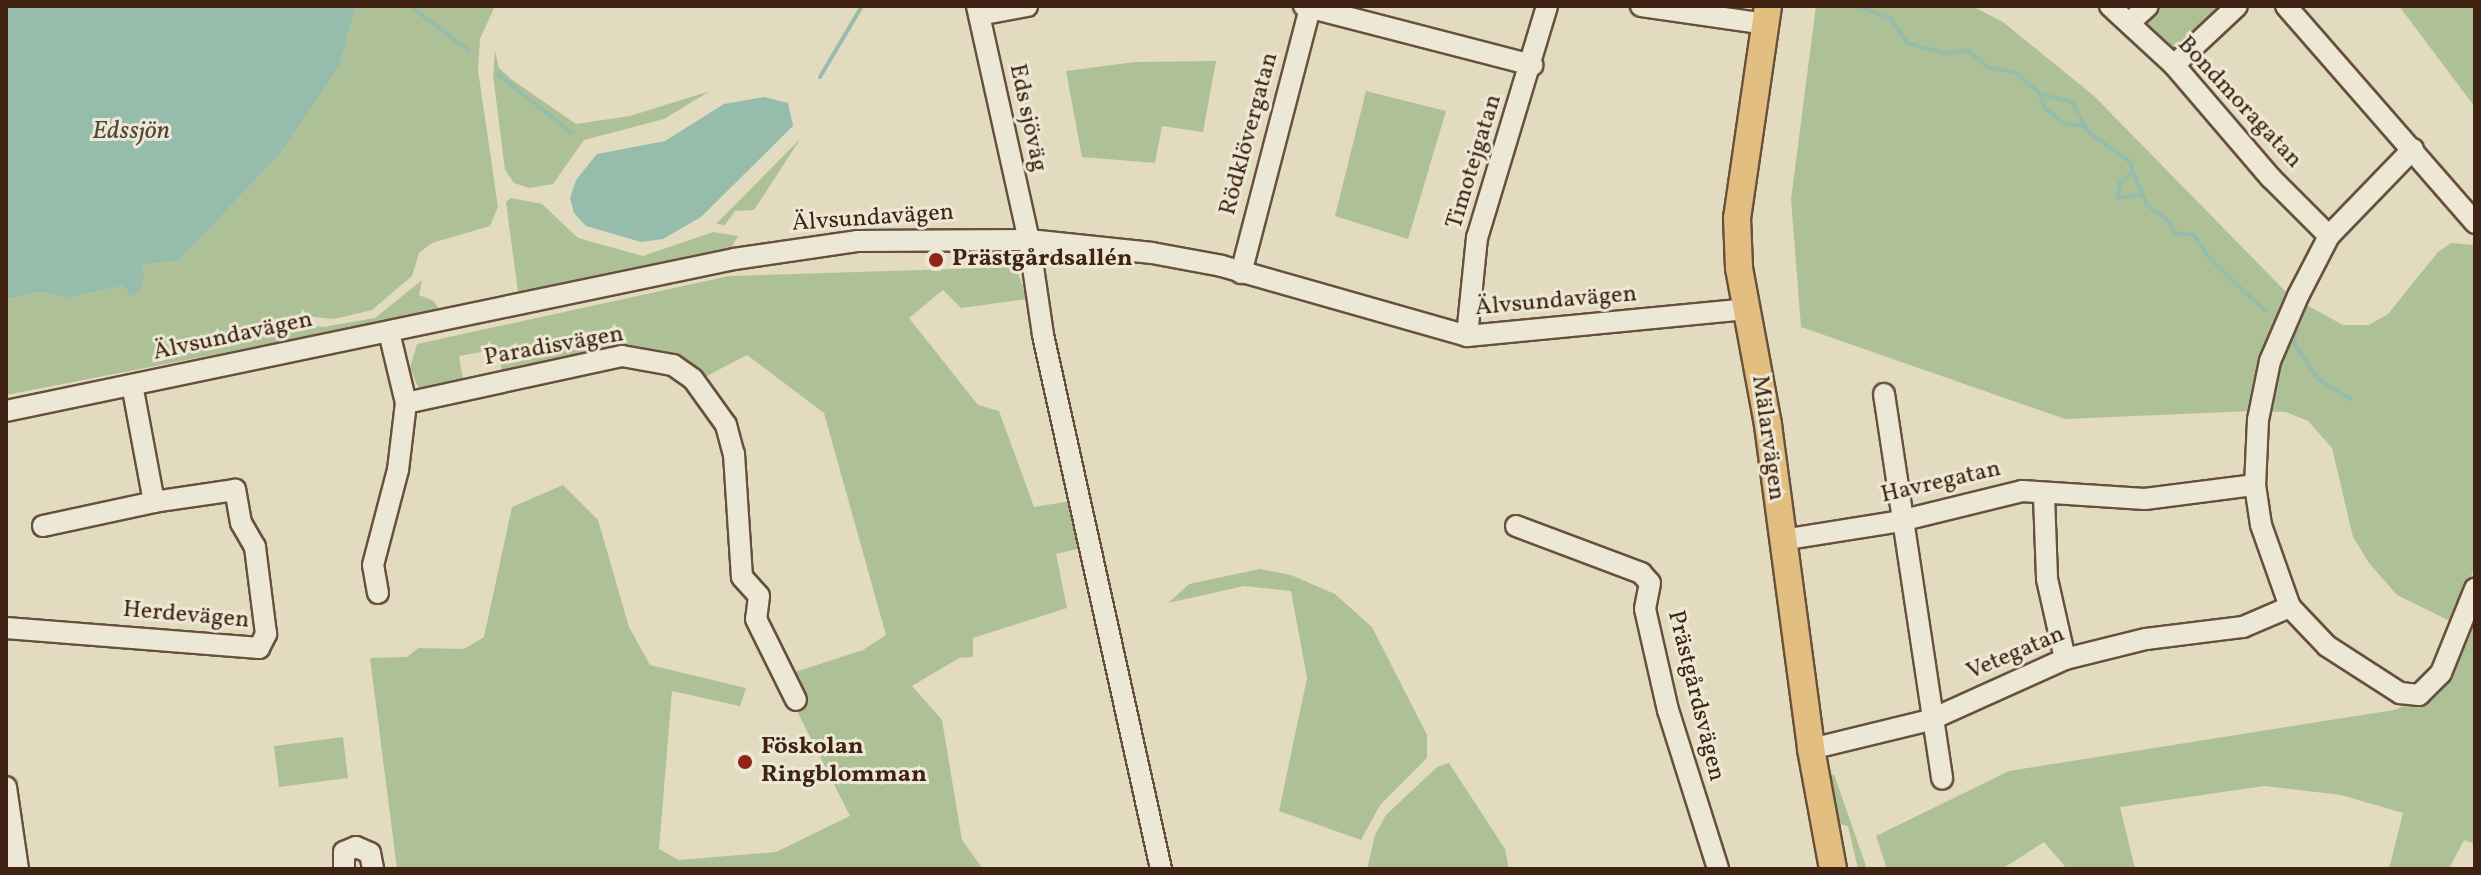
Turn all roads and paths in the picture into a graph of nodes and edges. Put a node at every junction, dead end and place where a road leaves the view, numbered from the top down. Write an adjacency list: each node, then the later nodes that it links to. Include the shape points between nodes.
1 (1027, 6): 9 (street)
2 (1547, 6): 12 (street, Timotejgatan)
3 (1641, 6): 10 (street)
4 (2110, 6): 11 (street, Bondmoragatan)
5 (2148, 6): 11 (street)
6 (2237, 6): 13 (street)
7 (2286, 6): 14 (street)
8 (1307, 7): 12 (street); 18 (street, Rödklövergatan)
9 (978, 11): 17 (street, Eds sjöväg)
10 (1767, 15): 19 (main road, Mälarvägen, via 1737,218)
11 (2129, 23): 13 (street, Bondmoragatan)
12 (1532, 65): 21 (street, Timotejgatan, via 1477,238)
13 (2174, 65): 16 (street, Bondmoragatan, via 2271,178)
14 (2413, 149): 15 (street); 16 (street)
15 (2475, 223)
16 (2329, 236): 26 (street, via 2270,361 2258,420)
17 (1029, 240): 18 (street, Älvsundavägen, via 1152,253); 20 (street, Älvsundavägen, via 857,241 762,253); 46 (street, via 1043,335)
18 (1241, 273): 21 (street, Älvsundavägen)
19 (1747, 309): 21 (street, Älvsundavägen); 32 (main road, Mälarvägen)
20 (389, 332): 22 (street, Älvsundavägen); 24 (street)
21 (1467, 336)
22 (132, 385): 25 (street, Älvsundavägen); 28 (street)
23 (1884, 394): 29 (street)
24 (406, 403): 34 (street, via 398,470 373,565); 38 (street, Paradisvägen, via 622,356 662,361 693,379 726,425 734,454 742,577 759,596 756,619)
25 (6, 411)
26 (2255, 485): 27 (street, Havregatan, via 2145,499); 35 (street, via 2261,525)
27 (2044, 496): 29 (street, Havregatan, via 2022,491); 37 (street, via 2047,579)
28 (154, 502): 30 (street, Herdevägen); 36 (street, Herdevägen, via 235,490 241,523 255,547 266,634 259,648)
29 (1900, 521): 32 (street, Havregatan); 39 (street)
30 (43, 526)
31 (1516, 526): 47 (street, Prästgårdsvägen, via 1641,573 1650,583 1645,609 1668,710)
32 (1782, 540): 40 (main road, Mälarvägen)
33 (2475, 589): 35 (street, via 2450,658 2419,695 2400,693 2327,646)
34 (378, 593)
35 (2290, 607): 37 (street, Vetegatan, via 2243,627 2146,639)
36 (6, 628)
37 (2065, 659): 39 (street, Vetegatan)
38 (796, 700)
39 (1930, 720): 40 (street, Vetegatan); 41 (street)
40 (1811, 749): 48 (main road, Mälarvägen)
41 (1942, 779)
42 (6, 787): 43 (street)
43 (14, 869)
44 (344, 869): 45 (street, via 344,852 356,847 370,853)
45 (373, 869)
46 (1161, 869)
47 (1718, 869)
48 (1833, 869)

